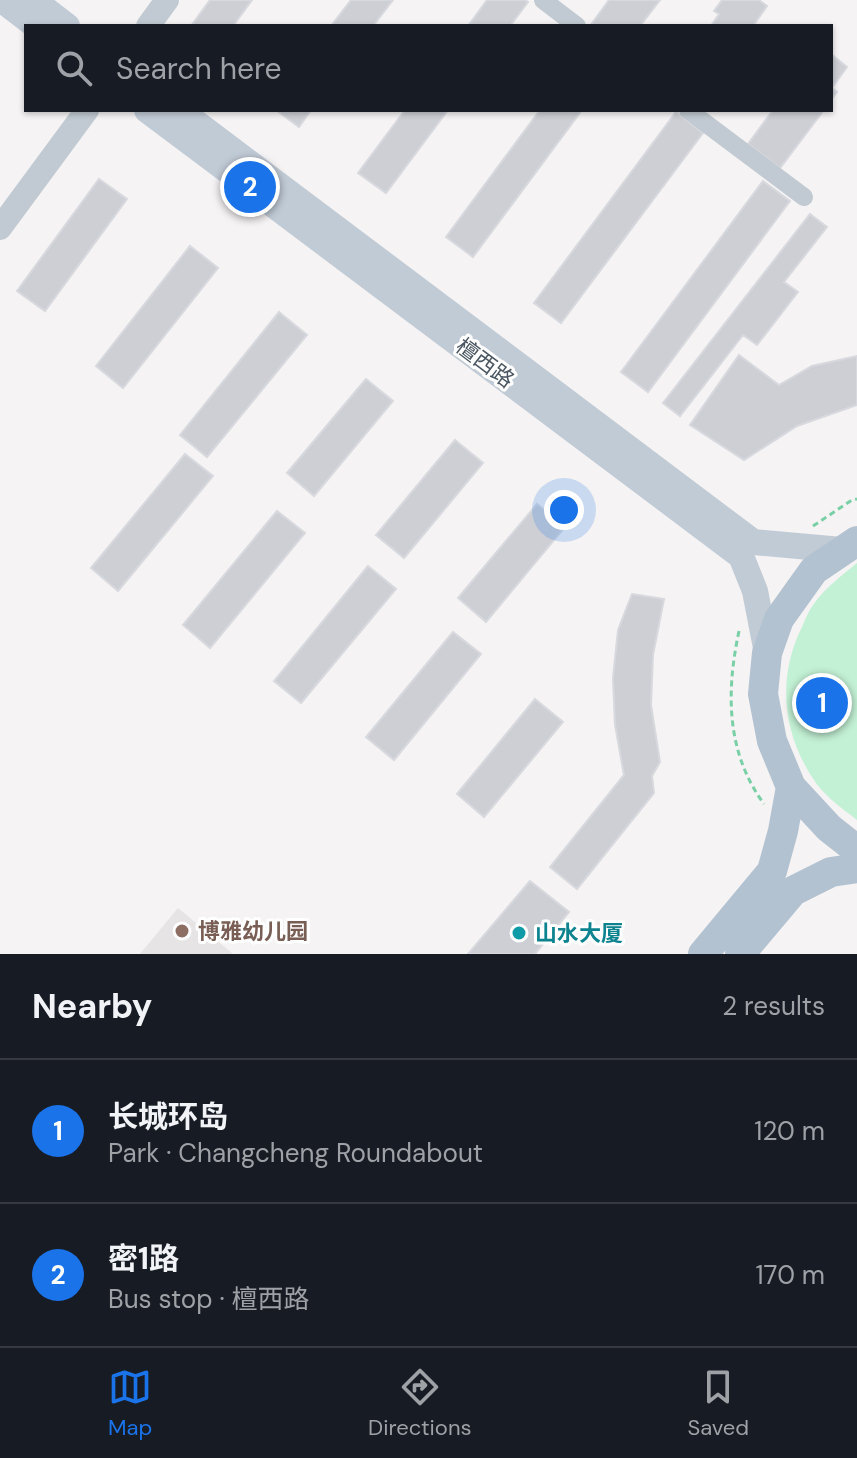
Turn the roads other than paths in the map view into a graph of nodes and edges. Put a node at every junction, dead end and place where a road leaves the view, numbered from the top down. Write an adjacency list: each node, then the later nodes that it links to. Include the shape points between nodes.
1 (2, 0): 5 (main road)
2 (33, 0): 6 (main road)
3 (167, 0): 7 (street)
4 (543, 0): 8 (street)
5 (33, 24)
6 (64, 24)
7 (149, 24)
8 (574, 24)
9 (86, 112): 14 (street)
10 (150, 112): 16 (main road, 檀西路, via 741,556 755,591)
11 (182, 112): 15 (main road, 檀西路, via 753,542)
12 (691, 112): 13 (street)
13 (804, 197)
14 (0, 228)
15 (849, 546): 16 (main road, via 814,570 779,619)
16 (767, 653): 17 (main road, via 763,694 772,741)
17 (791, 787): 18 (main road); 20 (main road, via 772,871)
18 (857, 850)
19 (857, 868): 21 (main road, via 831,872 793,891)
20 (703, 954)
21 (740, 954)

